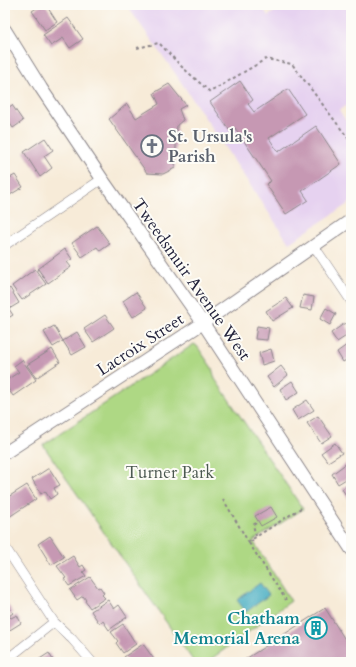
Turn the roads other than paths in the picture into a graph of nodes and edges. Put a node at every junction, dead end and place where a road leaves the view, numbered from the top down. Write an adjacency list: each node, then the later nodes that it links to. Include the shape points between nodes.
1 (5, 30): 2 (street, Tweedsmuir Avenue West)
2 (102, 179): 4 (street); 7 (street, Tweedsmuir Avenue West)
3 (351, 220): 5 (street, Lacroix Street)
4 (5, 245)
5 (314, 246): 6 (street); 7 (street, Lacroix Street)
6 (351, 301)
7 (203, 323): 8 (street, Lacroix Street); 10 (street, Tweedsmuir Avenue West)
8 (5, 453)
9 (5, 547): 11 (street)
10 (351, 549)
11 (54, 622): 12 (street); 13 (street)
12 (5, 661)
13 (92, 662)

